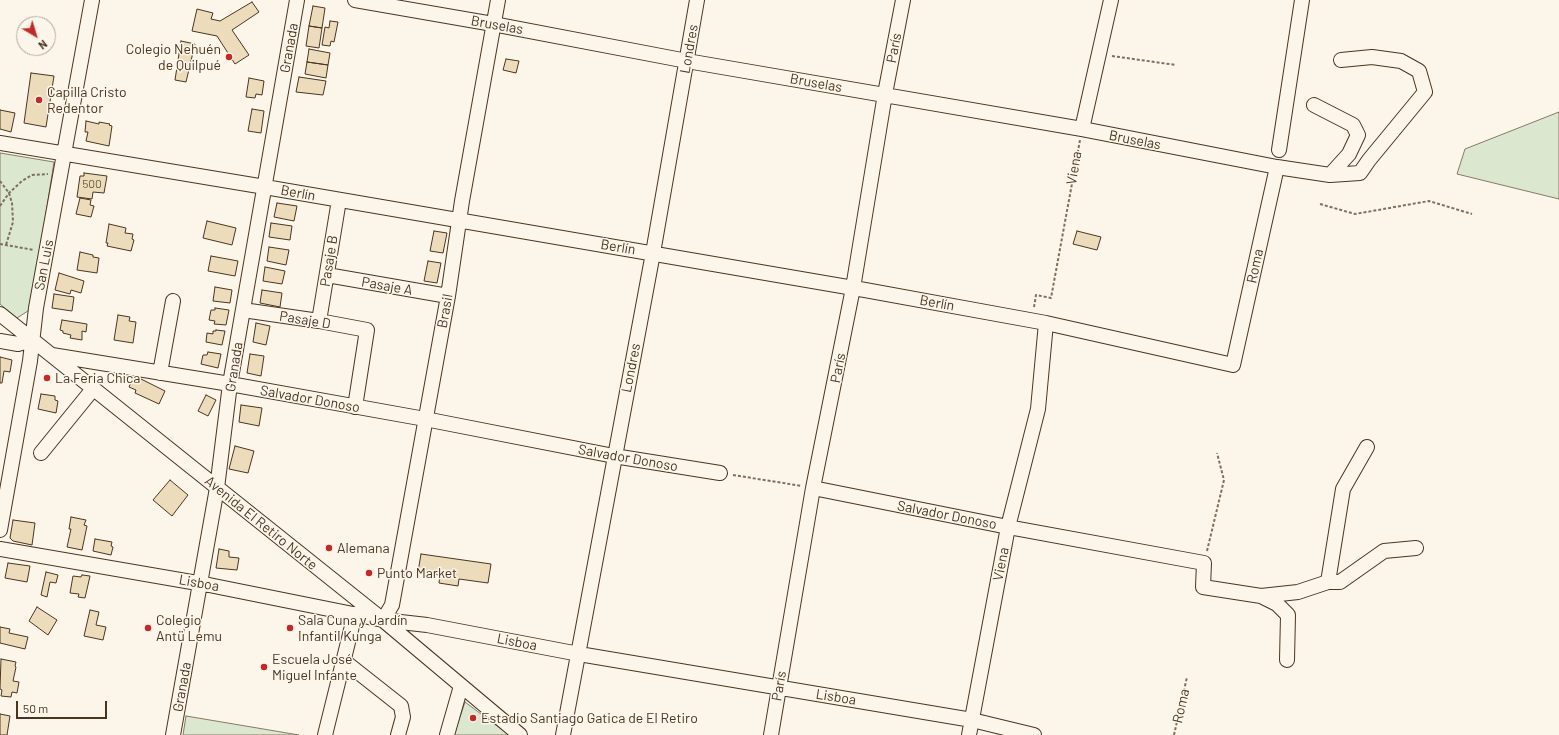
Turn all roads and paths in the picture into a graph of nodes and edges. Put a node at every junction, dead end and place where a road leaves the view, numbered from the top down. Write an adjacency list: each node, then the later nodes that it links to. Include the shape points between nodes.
1 (92, 0): 19 (street, San Luis)
2 (297, 0): 24 (street, Granada)
3 (355, 0): 9 (street, Bruselas)
4 (498, 0): 9 (street, Brasil)
5 (697, 0): 12 (street, Londres)
6 (903, 0): 14 (street, París)
7 (1111, 0): 16 (street)
8 (1302, 0): 18 (street)
9 (493, 24): 12 (street, Bruselas); 30 (street, Brasil)
10 (1105, 55): 13 (path)
11 (1341, 60): 22 (street, Bruselas, via 1372,57 1401,61 1419,71 1425,92 1360,173)
12 (687, 61): 14 (street, Bruselas); 34 (street, Londres)
13 (1176, 65)
14 (885, 94): 16 (street, Bruselas); 36 (street, París)
15 (1314, 105): 22 (street, via 1353,125 1358,135 1349,154)
16 (1082, 129): 20 (street, Bruselas); 41 (path, Viena, via 1051,298 1036,295)
17 (0, 143): 19 (street, Berlín)
18 (1279, 150)
19 (65, 154): 21 (street, San Luis); 24 (street, Berlín)
20 (1277, 167): 22 (street, Bruselas); 47 (street, Roma)
21 (61, 175): 25 (path, via 32,175); 44 (street, San Luis)
22 (1330, 176)
23 (0, 180): 25 (path)
24 (265, 187): 26 (street, Berlín); 39 (street, Granada)
25 (10, 193): 28 (path); 32 (path, via 13,222)
26 (339, 200): 30 (street, Berlín); 35 (street, Pasaje B)
27 (1320, 204): 29 (path, via 1355,214 1429,201)
28 (0, 206)
29 (1472, 214)
30 (459, 221): 34 (street, Berlín); 37 (street, Brasil)
31 (0, 244): 32 (path)
32 (6, 245): 33 (path)
33 (35, 250)
34 (652, 253): 36 (street, Berlín); 56 (street, Londres)
35 (327, 275): 37 (street, Pasaje A); 42 (street, Pasaje B)
36 (853, 288): 41 (street, Berlín); 59 (street, París)
37 (448, 296): 52 (street, Brasil)
38 (173, 301): 48 (street)
39 (243, 310): 42 (street, Pasaje D); 49 (street, Granada)
40 (0, 314): 44 (street, Avenida El Retiro Norte)
41 (1031, 320): 43 (street, Berlín)
42 (319, 321): 51 (street, Pasaje D, via 367,330)
43 (1046, 323): 47 (street, Berlín); 60 (street, Viena, via 1038,409)
44 (32, 340): 45 (street, via 18,344); 46 (street, Avenida El Retiro Norte); 61 (street, San Luis)
45 (0, 341)
46 (52, 355): 48 (street, Salvador Donoso); 50 (street, Avenida El Retiro Norte)
47 (1233, 365)
48 (160, 373): 49 (street, Salvador Donoso)
49 (230, 384): 51 (street, Salvador Donoso); 58 (street, Granada)
50 (93, 389): 54 (street); 58 (street, Avenida El Retiro Norte)
51 (355, 407): 52 (street, Salvador Donoso)
52 (425, 420): 56 (street, Salvador Donoso); 69 (street, Brasil, via 392,604)
53 (1366, 447): 65 (street, via 1343,489)
54 (41, 453)
55 (1217, 453): 64 (path, via 1224,480)
56 (614, 456): 57 (street, Salvador Donoso); 70 (street, Londres)
57 (720, 473): 59 (path)
58 (217, 488): 66 (street, Granada); 69 (street, Avenida El Retiro Norte)
59 (814, 488): 60 (street, Salvador Donoso); 75 (street, París)
60 (1008, 527): 64 (street, Salvador Donoso); 76 (street, Viena)
61 (0, 530)
62 (1416, 548): 65 (street, via 1384,551 1340,582)
63 (0, 549): 66 (street, Lisboa)
64 (1204, 562): 67 (street, via 1204,587)
65 (1328, 582): 67 (street, via 1298,592)
66 (200, 583): 68 (street, Lisboa); 77 (street, Granada)
67 (1260, 596): 71 (street, via 1277,604 1288,615)
68 (355, 614): 69 (street, Lisboa); 72 (street)
69 (383, 620): 70 (street, Lisboa, via 427,625); 74 (street, Avenida El Retiro Norte)
70 (579, 654): 75 (street, Lisboa); 82 (street, Londres)
71 (1287, 660)
72 (344, 661): 78 (street); 79 (street, via 400,706 403,717)
73 (1187, 677): 86 (path, Roma)
74 (461, 686): 80 (street); 81 (street, Avenida El Retiro Norte)
75 (779, 688): 76 (street, Lisboa); 83 (street, París)
76 (972, 720): 84 (street, Viena); 85 (street, Lisboa)
77 (173, 735)
78 (325, 735)
79 (398, 735)
80 (447, 735)
81 (520, 735)
82 (563, 735)
83 (771, 735)
84 (969, 735)
85 (1034, 735)
86 (1174, 735)

